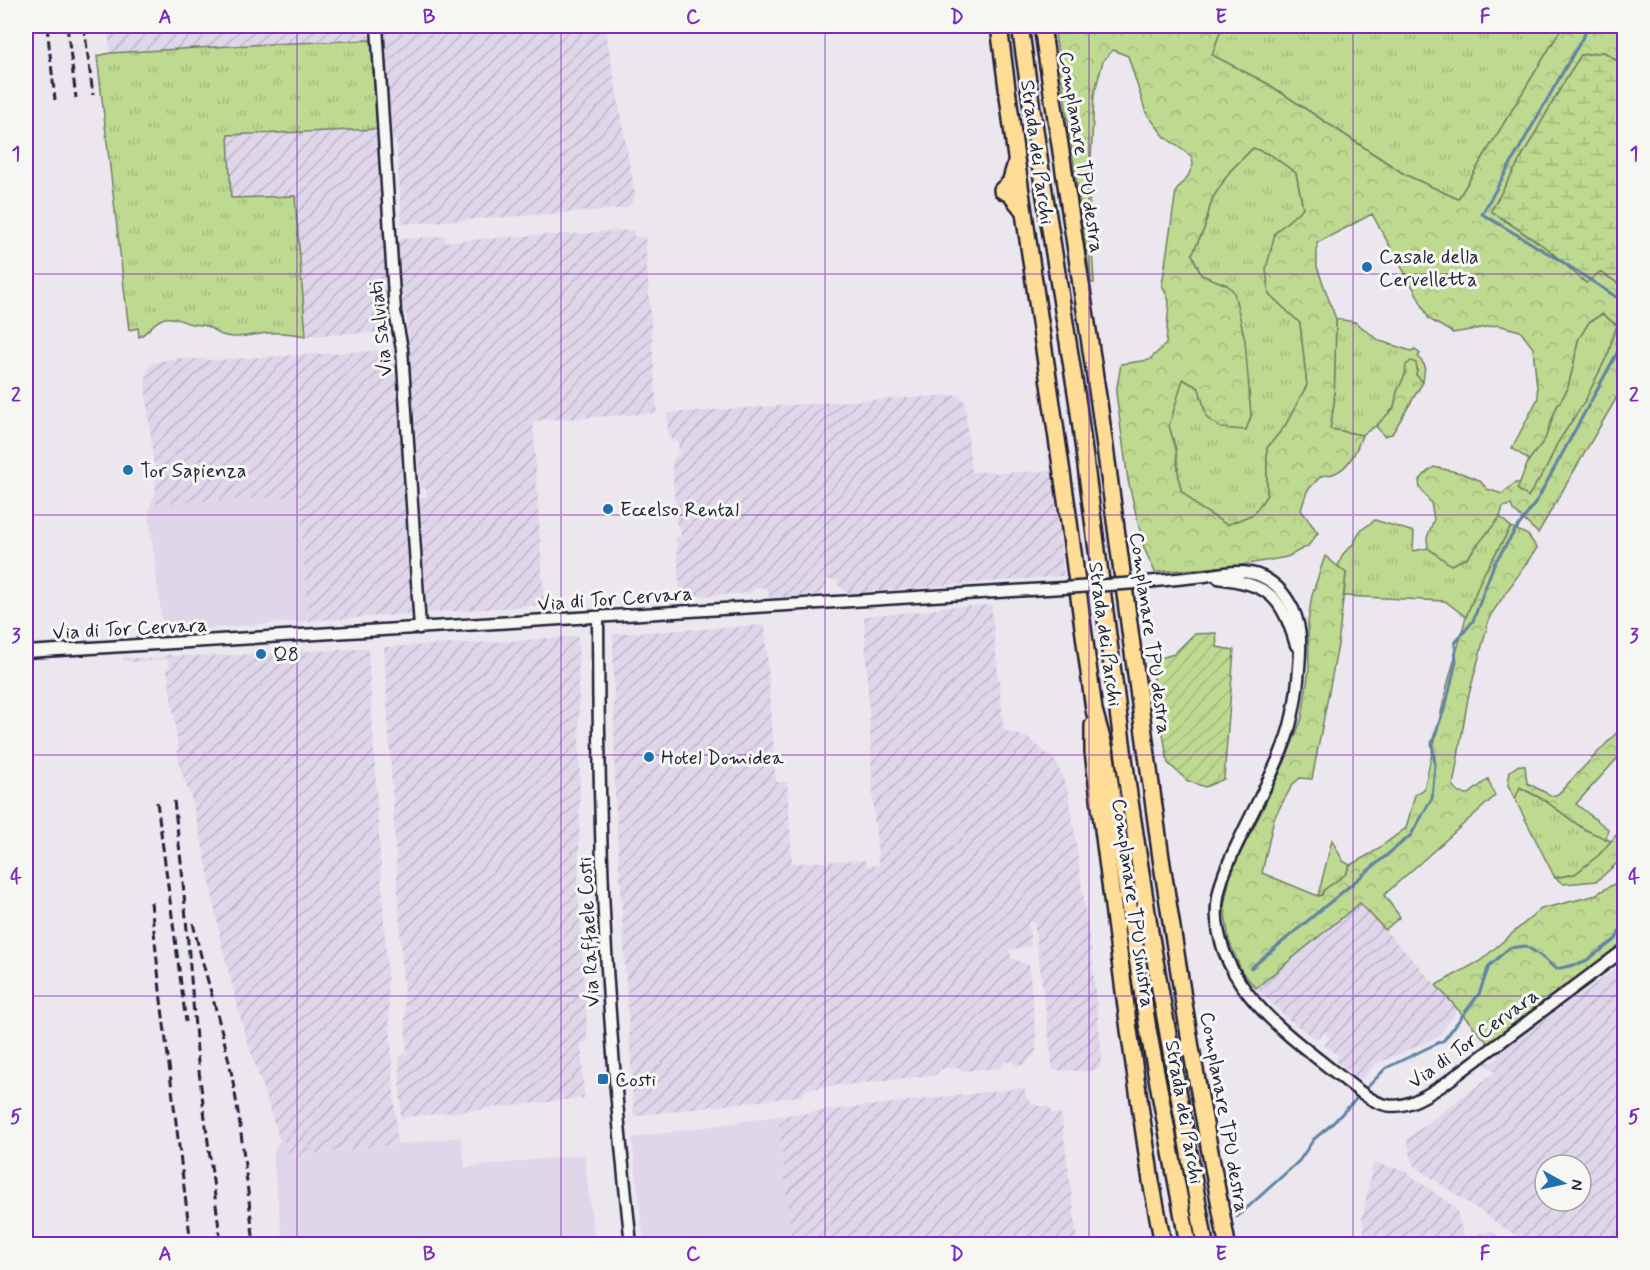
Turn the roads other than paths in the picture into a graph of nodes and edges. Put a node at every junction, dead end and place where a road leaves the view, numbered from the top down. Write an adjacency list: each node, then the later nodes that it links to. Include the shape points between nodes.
1 (377, 26): 6 (street, Via Salviati)
2 (999, 26): 8 (highway, Strada dei Parchi, via 1016,158 1010,183 1002,190 1024,212)
3 (1020, 26): 16 (highway, Strada dei Parchi, via 1078,405 1150,932)
4 (1042, 26): 10 (highway, Complanare TPU destra, via 1100,403 1161,858)
5 (598, 617): 6 (street, Via di Tor Cervara); 9 (street, Via di Tor Cervara, bridge, via 1206,576 1255,586 1271,595 1291,628 1299,668 1295,707 1281,752 1225,870 1216,905 1228,962 1252,998 1279,1028 1373,1102 1401,1106 1425,1097); 12 (street, Via Raffaele Costi, via 608,971)
6 (420, 628): 7 (street, Via di Tor Cervara)
7 (26, 652)
8 (1094, 710): 11 (highway, Complanare TPU sinistra, via 1093,752); 15 (highway, Strada dei Parchi, via 1105,750 1148,1029)
9 (1624, 950)
10 (1208, 1143): 17 (highway, Complanare TPU destra); 18 (highway, via 1224,1185)
11 (1151, 1180): 13 (highway, via 1148,1214); 14 (highway, Complanare TPU sinistra)
12 (631, 1245)
13 (1154, 1245)
14 (1163, 1245)
15 (1188, 1245)
16 (1205, 1245)
17 (1227, 1245)
18 (1235, 1245)

